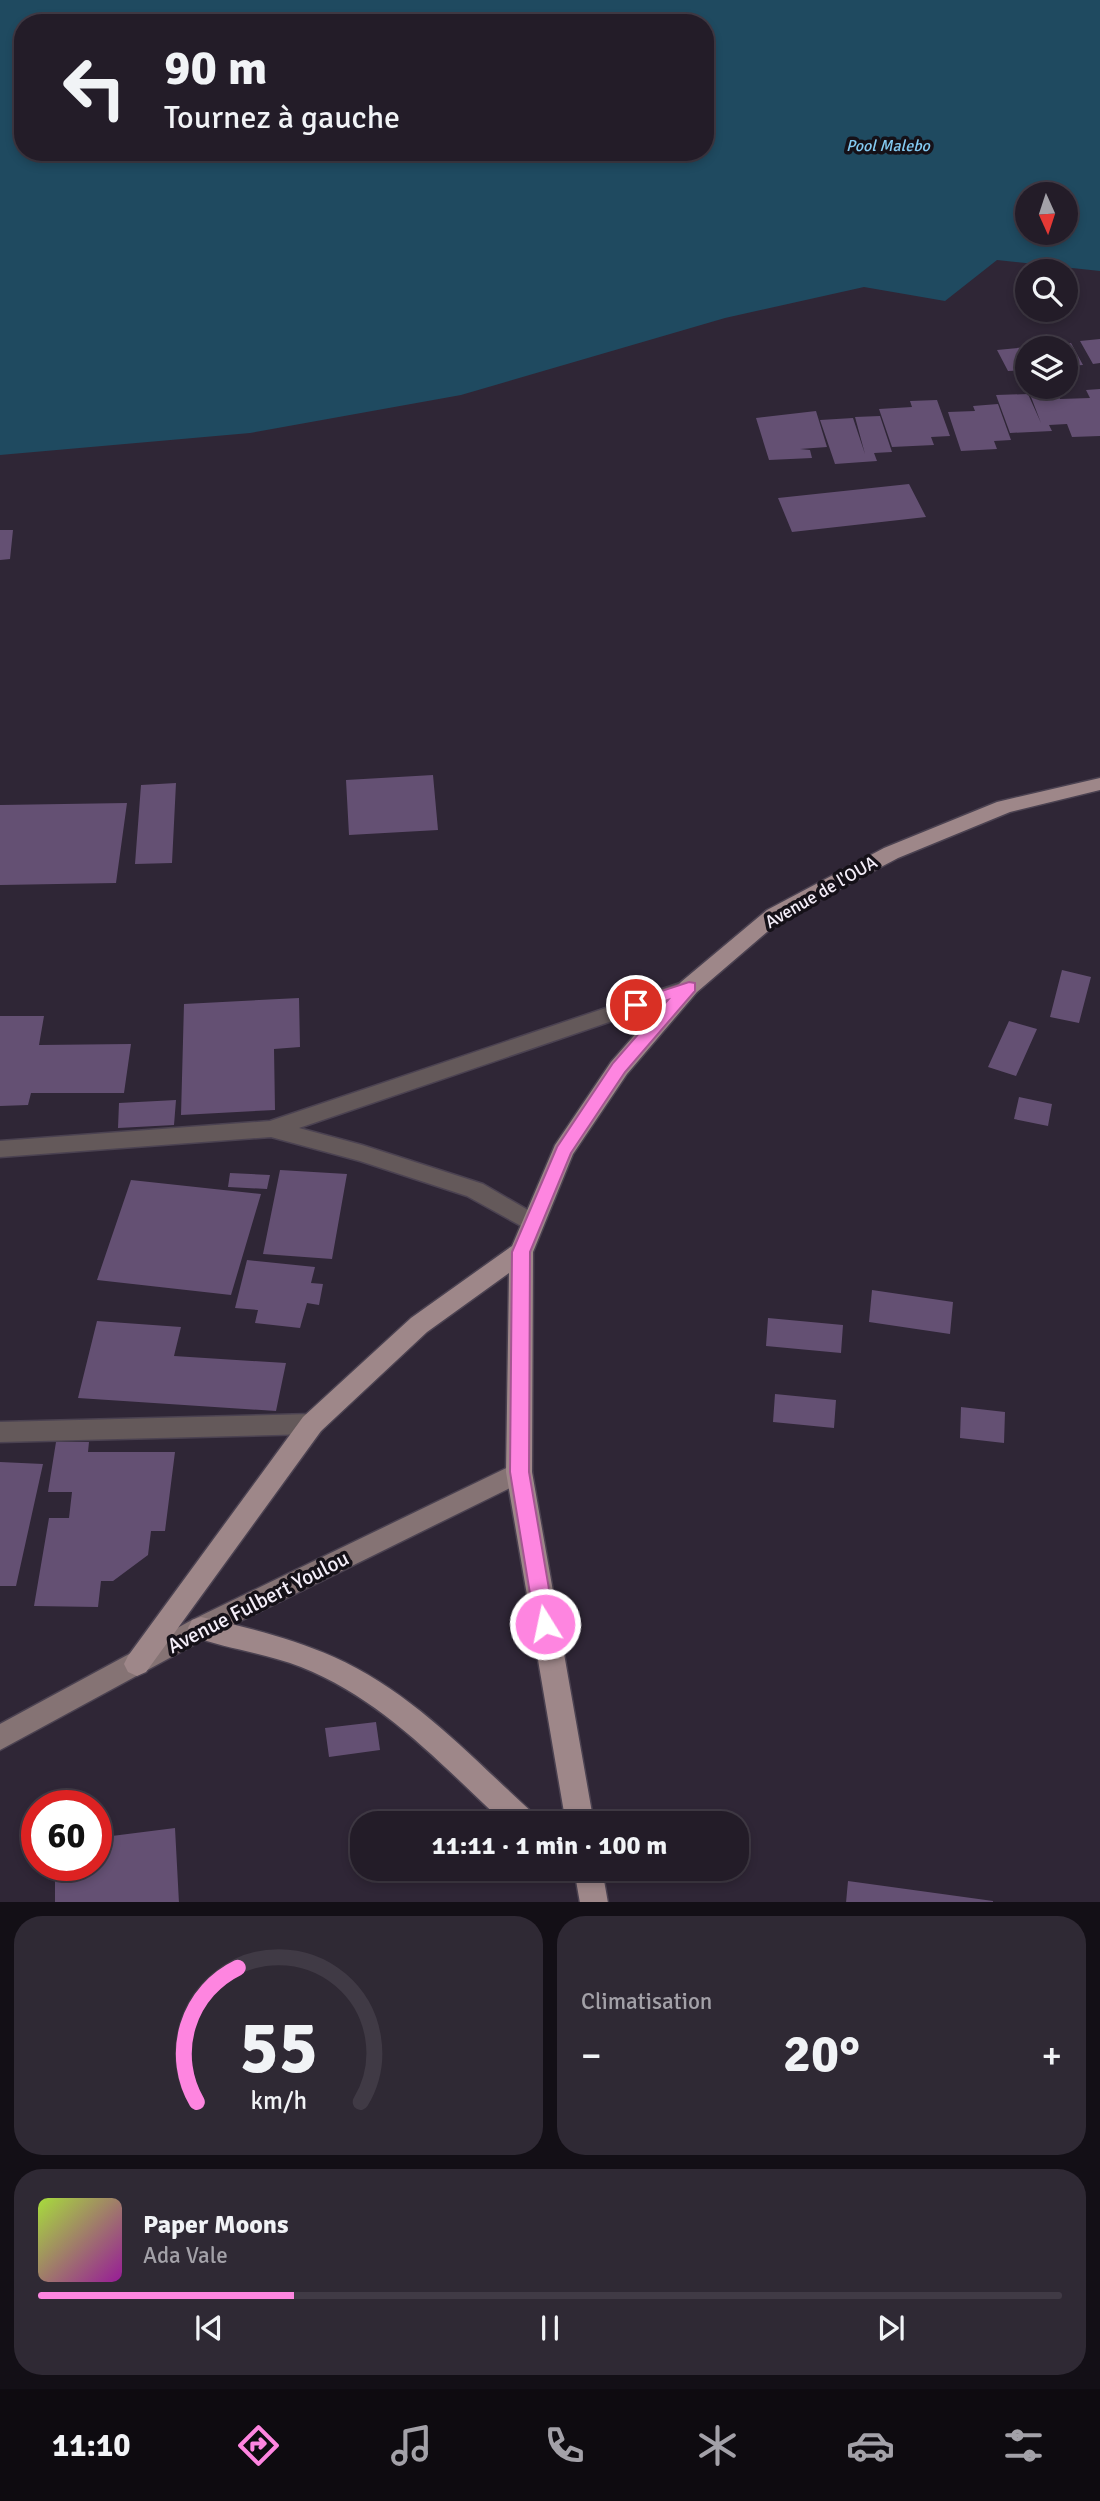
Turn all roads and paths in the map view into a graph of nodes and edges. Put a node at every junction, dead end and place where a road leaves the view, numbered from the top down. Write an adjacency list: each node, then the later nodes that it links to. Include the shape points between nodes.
1 (1100, 784): 2 (main road, Avenue de l'OUA, via 1004,807 891,853 774,915)
2 (689, 987): 3 (lane); 5 (main road, Avenue de l'OUA, via 619,1068 563,1151)
3 (271, 1129): 4 (lane); 5 (lane, via 475,1190)
4 (0, 1149)
5 (532, 1223): 6 (main road, Avenue de l'OUA)
6 (521, 1252): 7 (main road, via 419,1325); 9 (main road, Avenue de l'OUA)
7 (312, 1424): 8 (lane); 11 (main road)
8 (0, 1432)
9 (519, 1472): 10 (main road, Avenue Fulbert Youlou); 14 (main road, Avenue de l'OUA)
10 (201, 1628): 11 (main road, Avenue Fulbert Youlou); 13 (main road, via 282,1648 343,1674 408,1715)
11 (137, 1664): 12 (main road, Avenue Fulbert Youlou)
12 (0, 1738)
13 (511, 1811)
14 (578, 1811)

